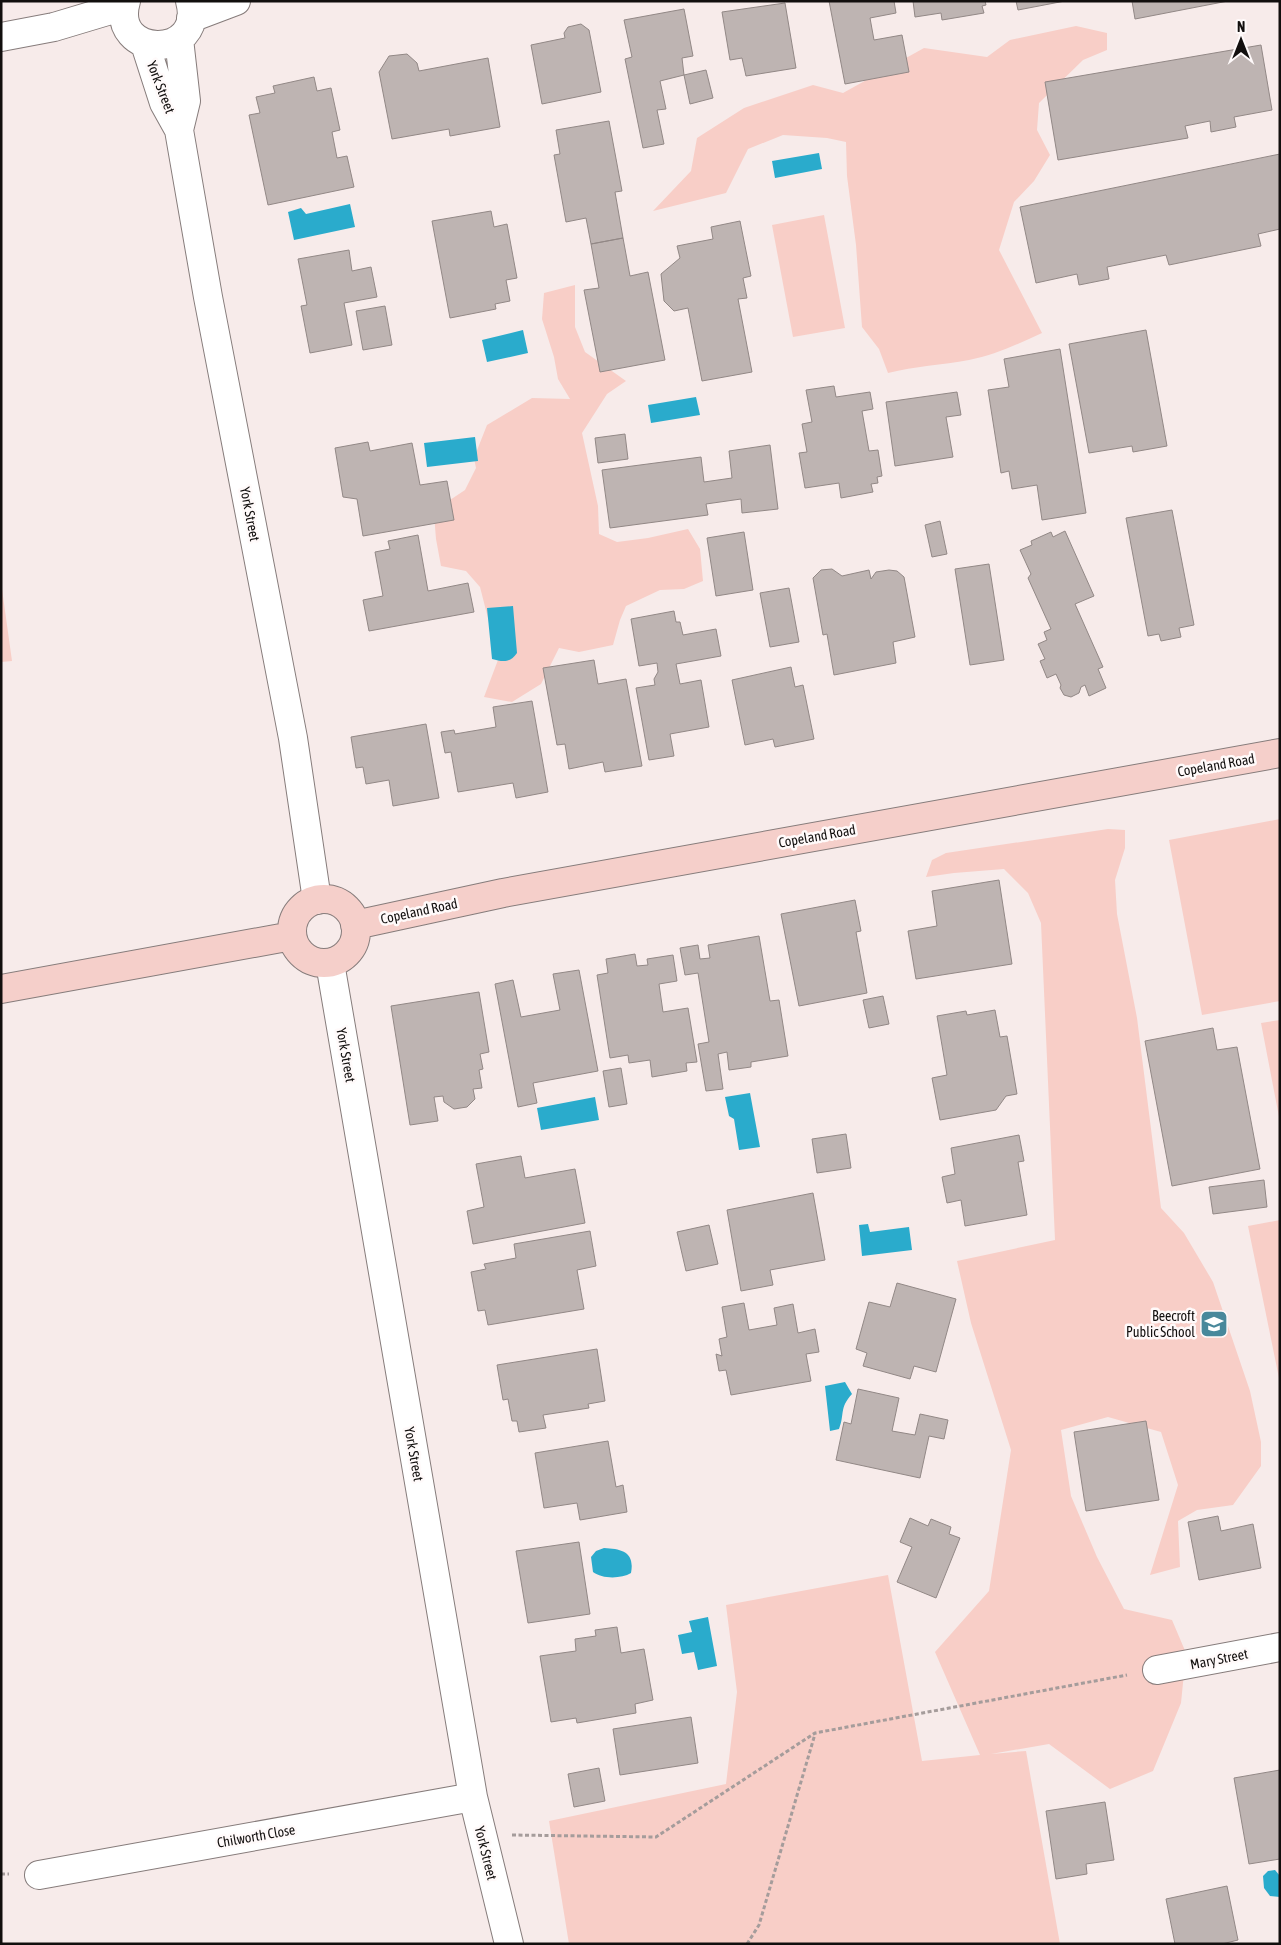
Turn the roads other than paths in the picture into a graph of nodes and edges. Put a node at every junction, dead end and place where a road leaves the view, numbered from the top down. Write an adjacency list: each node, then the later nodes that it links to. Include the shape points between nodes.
1 (236, 1): 3 (street)
2 (125, 10): 4 (street); 5 (street, via 133,36)
3 (186, 19): 5 (street, via 164,45); 6 (street, York Street, via 186,101)
4 (1, 36)
5 (145, 44): 6 (street, York Street, via 164,103)
6 (179, 130): 8 (street, York Street, via 293,738)
7 (1280, 753): 9 (main road, Copeland Road, via 504,893)
8 (317, 900): 9 (main road, via 330,899 342,904); 10 (main road, via 297,913)
9 (356, 925): 11 (main road, via 350,949)
10 (292, 936): 11 (main road, via 302,955 315,962); 12 (main road)
11 (330, 962): 15 (street, York Street)
12 (1, 989)
13 (1280, 1647): 14 (street, Mary Street)
14 (1157, 1670)
15 (473, 1797): 16 (street, Chilworth Close); 17 (street, York Street)
16 (39, 1875)
17 (509, 1944)

